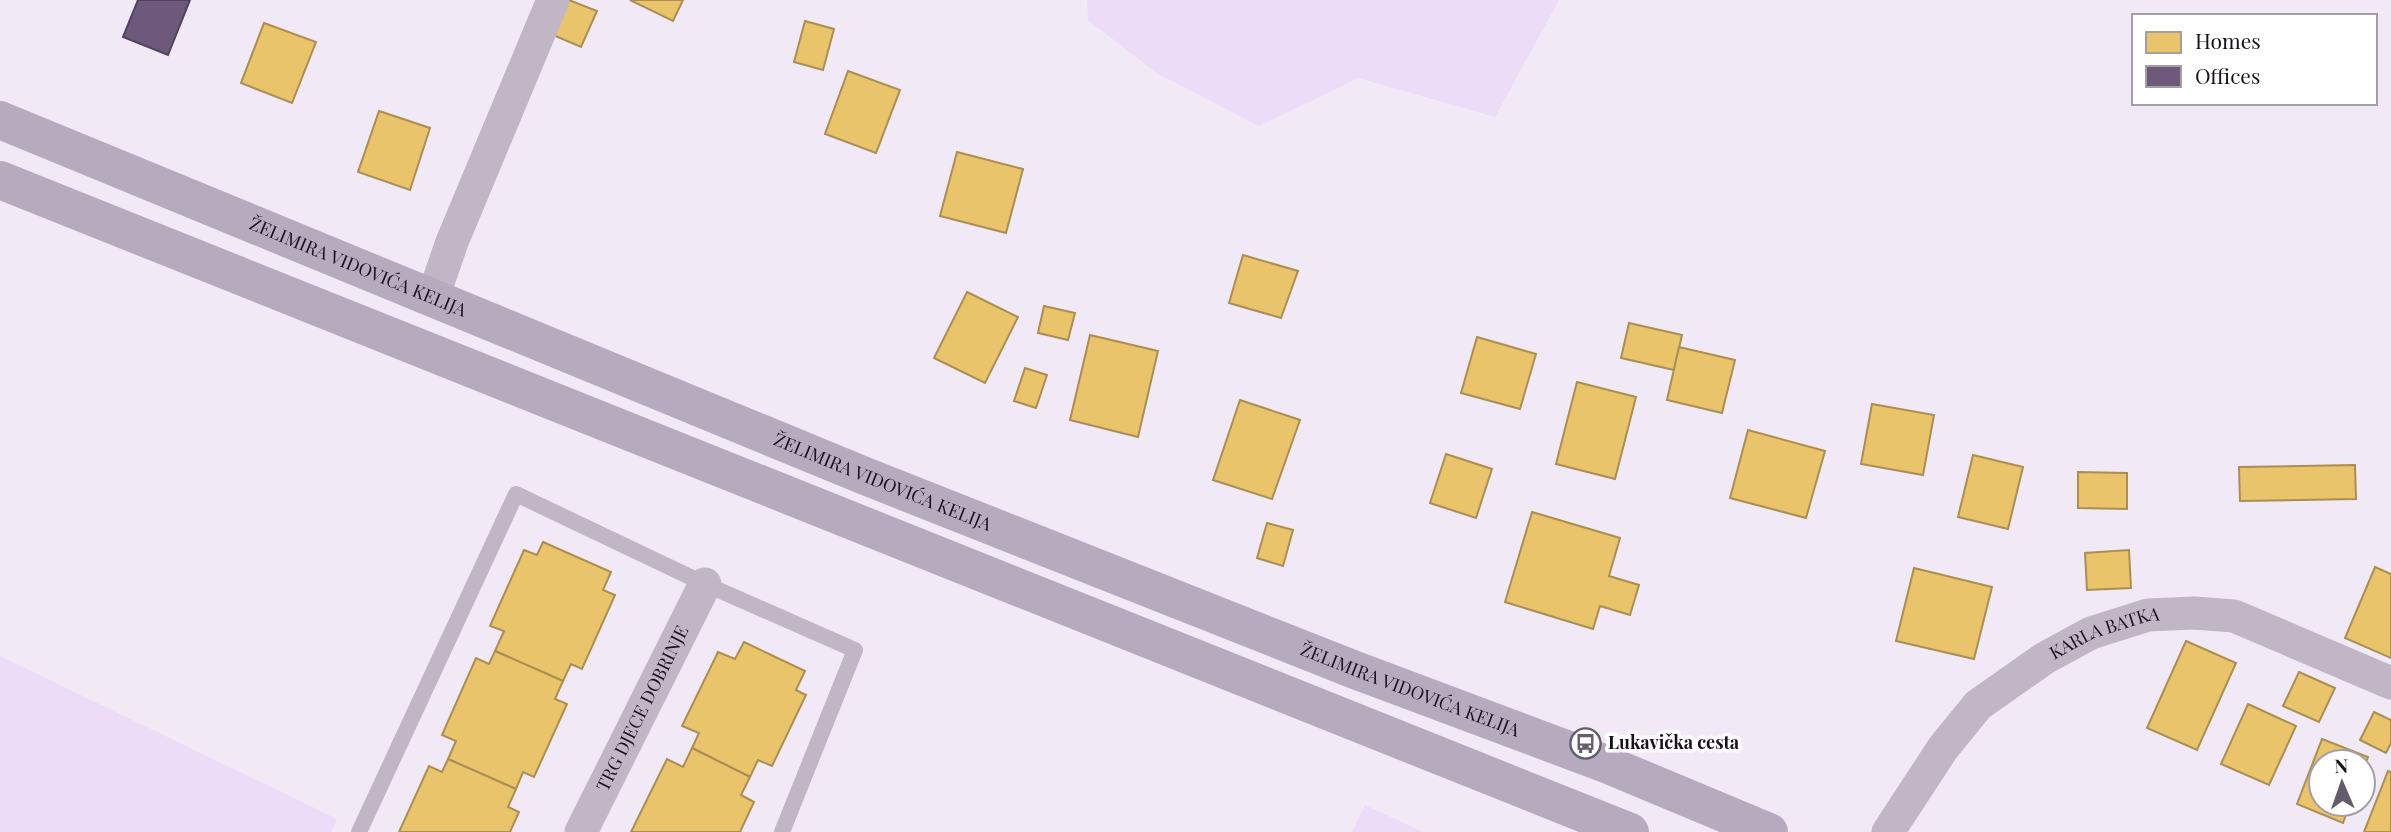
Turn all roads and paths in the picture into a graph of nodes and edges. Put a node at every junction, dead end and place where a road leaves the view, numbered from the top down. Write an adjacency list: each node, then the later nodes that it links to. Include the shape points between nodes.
1 (553, 0): 4 (street)
2 (0, 120): 4 (main road, ŽELIMIRA VIDOVIĆA KELIJA)
3 (0, 180): 10 (main road)
4 (433, 298): 11 (main road, ŽELIMIRA VIDOVIĆA KELIJA, via 981,522 1606,764)
5 (705, 584): 7 (lane, via 516,494); 8 (street, TRG DJECE DOBRINJE); 9 (lane, via 855,650)
6 (2391, 683): 12 (street, KARLA BATKA, via 2234,616 2147,615 2091,633 2045,658 1978,705 1943,748)
7 (359, 832)
8 (581, 832)
9 (782, 832)
10 (1630, 832)
11 (1769, 832)
12 (1888, 832)

